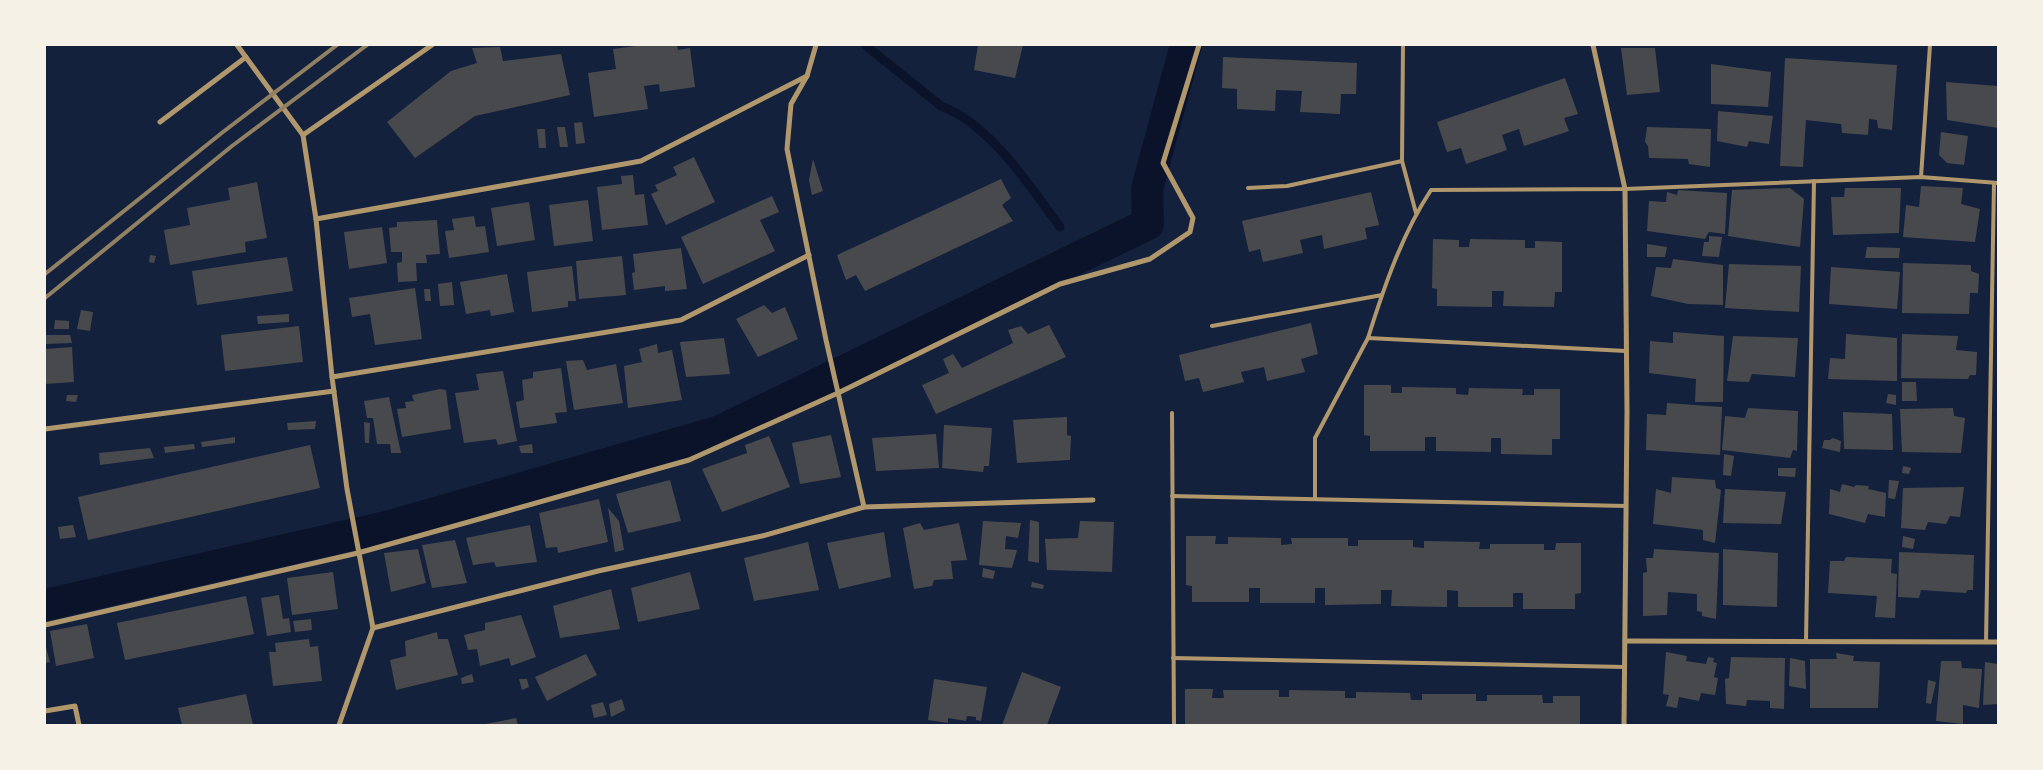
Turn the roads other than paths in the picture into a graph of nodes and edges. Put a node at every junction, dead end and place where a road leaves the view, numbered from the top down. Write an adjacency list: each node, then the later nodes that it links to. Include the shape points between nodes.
1 (237, 45): 8 (street)
2 (432, 45): 11 (street)
3 (816, 45): 9 (street)
4 (1199, 45): 27 (street, via 1163,163 1193,218 1190,232 1150,259 1060,284)
5 (1403, 45): 12 (lane)
6 (1593, 45): 17 (street)
7 (1930, 45): 13 (lane)
8 (246, 57): 10 (street); 11 (street)
9 (807, 76): 19 (street, via 641,161); 20 (street, via 791,104 787,149)
10 (160, 122)
11 (302, 135): 19 (street)
12 (1402, 162): 16 (lane, via 1286,186); 18 (lane)
13 (1921, 176): 14 (lane); 15 (lane)
14 (1814, 181): 17 (lane); 39 (lane)
15 (1996, 183): 40 (lane)
16 (1248, 188)
17 (1625, 190): 18 (lane, via 1431,190); 24 (street)
18 (1416, 212): 21 (lane)
19 (316, 219): 25 (street)
20 (809, 255): 25 (street, via 681,320); 27 (street)
21 (1382, 295): 22 (lane); 23 (lane)
22 (1212, 326)
23 (1368, 338): 24 (lane); 31 (lane, via 1315,438)
24 (1626, 351): 33 (street)
25 (332, 377): 26 (street)
26 (334, 391): 29 (street); 35 (street)
27 (838, 393): 34 (street); 35 (street, via 689,460)
28 (1172, 413): 30 (lane)
29 (45, 429)
30 (1172, 496): 31 (lane); 42 (lane)
31 (1315, 499): 33 (lane)
32 (1093, 500): 34 (street)
33 (1626, 506): 38 (street)
34 (864, 507): 37 (street, via 762,536 598,571)
35 (358, 553): 36 (street); 37 (street)
36 (45, 625)
37 (373, 628): 46 (street)
38 (1625, 641): 39 (street); 43 (street)
39 (1806, 641): 40 (street)
40 (1986, 642): 41 (street)
41 (1998, 642)
42 (1173, 658): 43 (lane); 47 (lane)
43 (1625, 667): 48 (street)
44 (45, 711): 45 (street, via 75,706)
45 (79, 725)
46 (339, 725)
47 (1174, 725)
48 (1624, 725)

